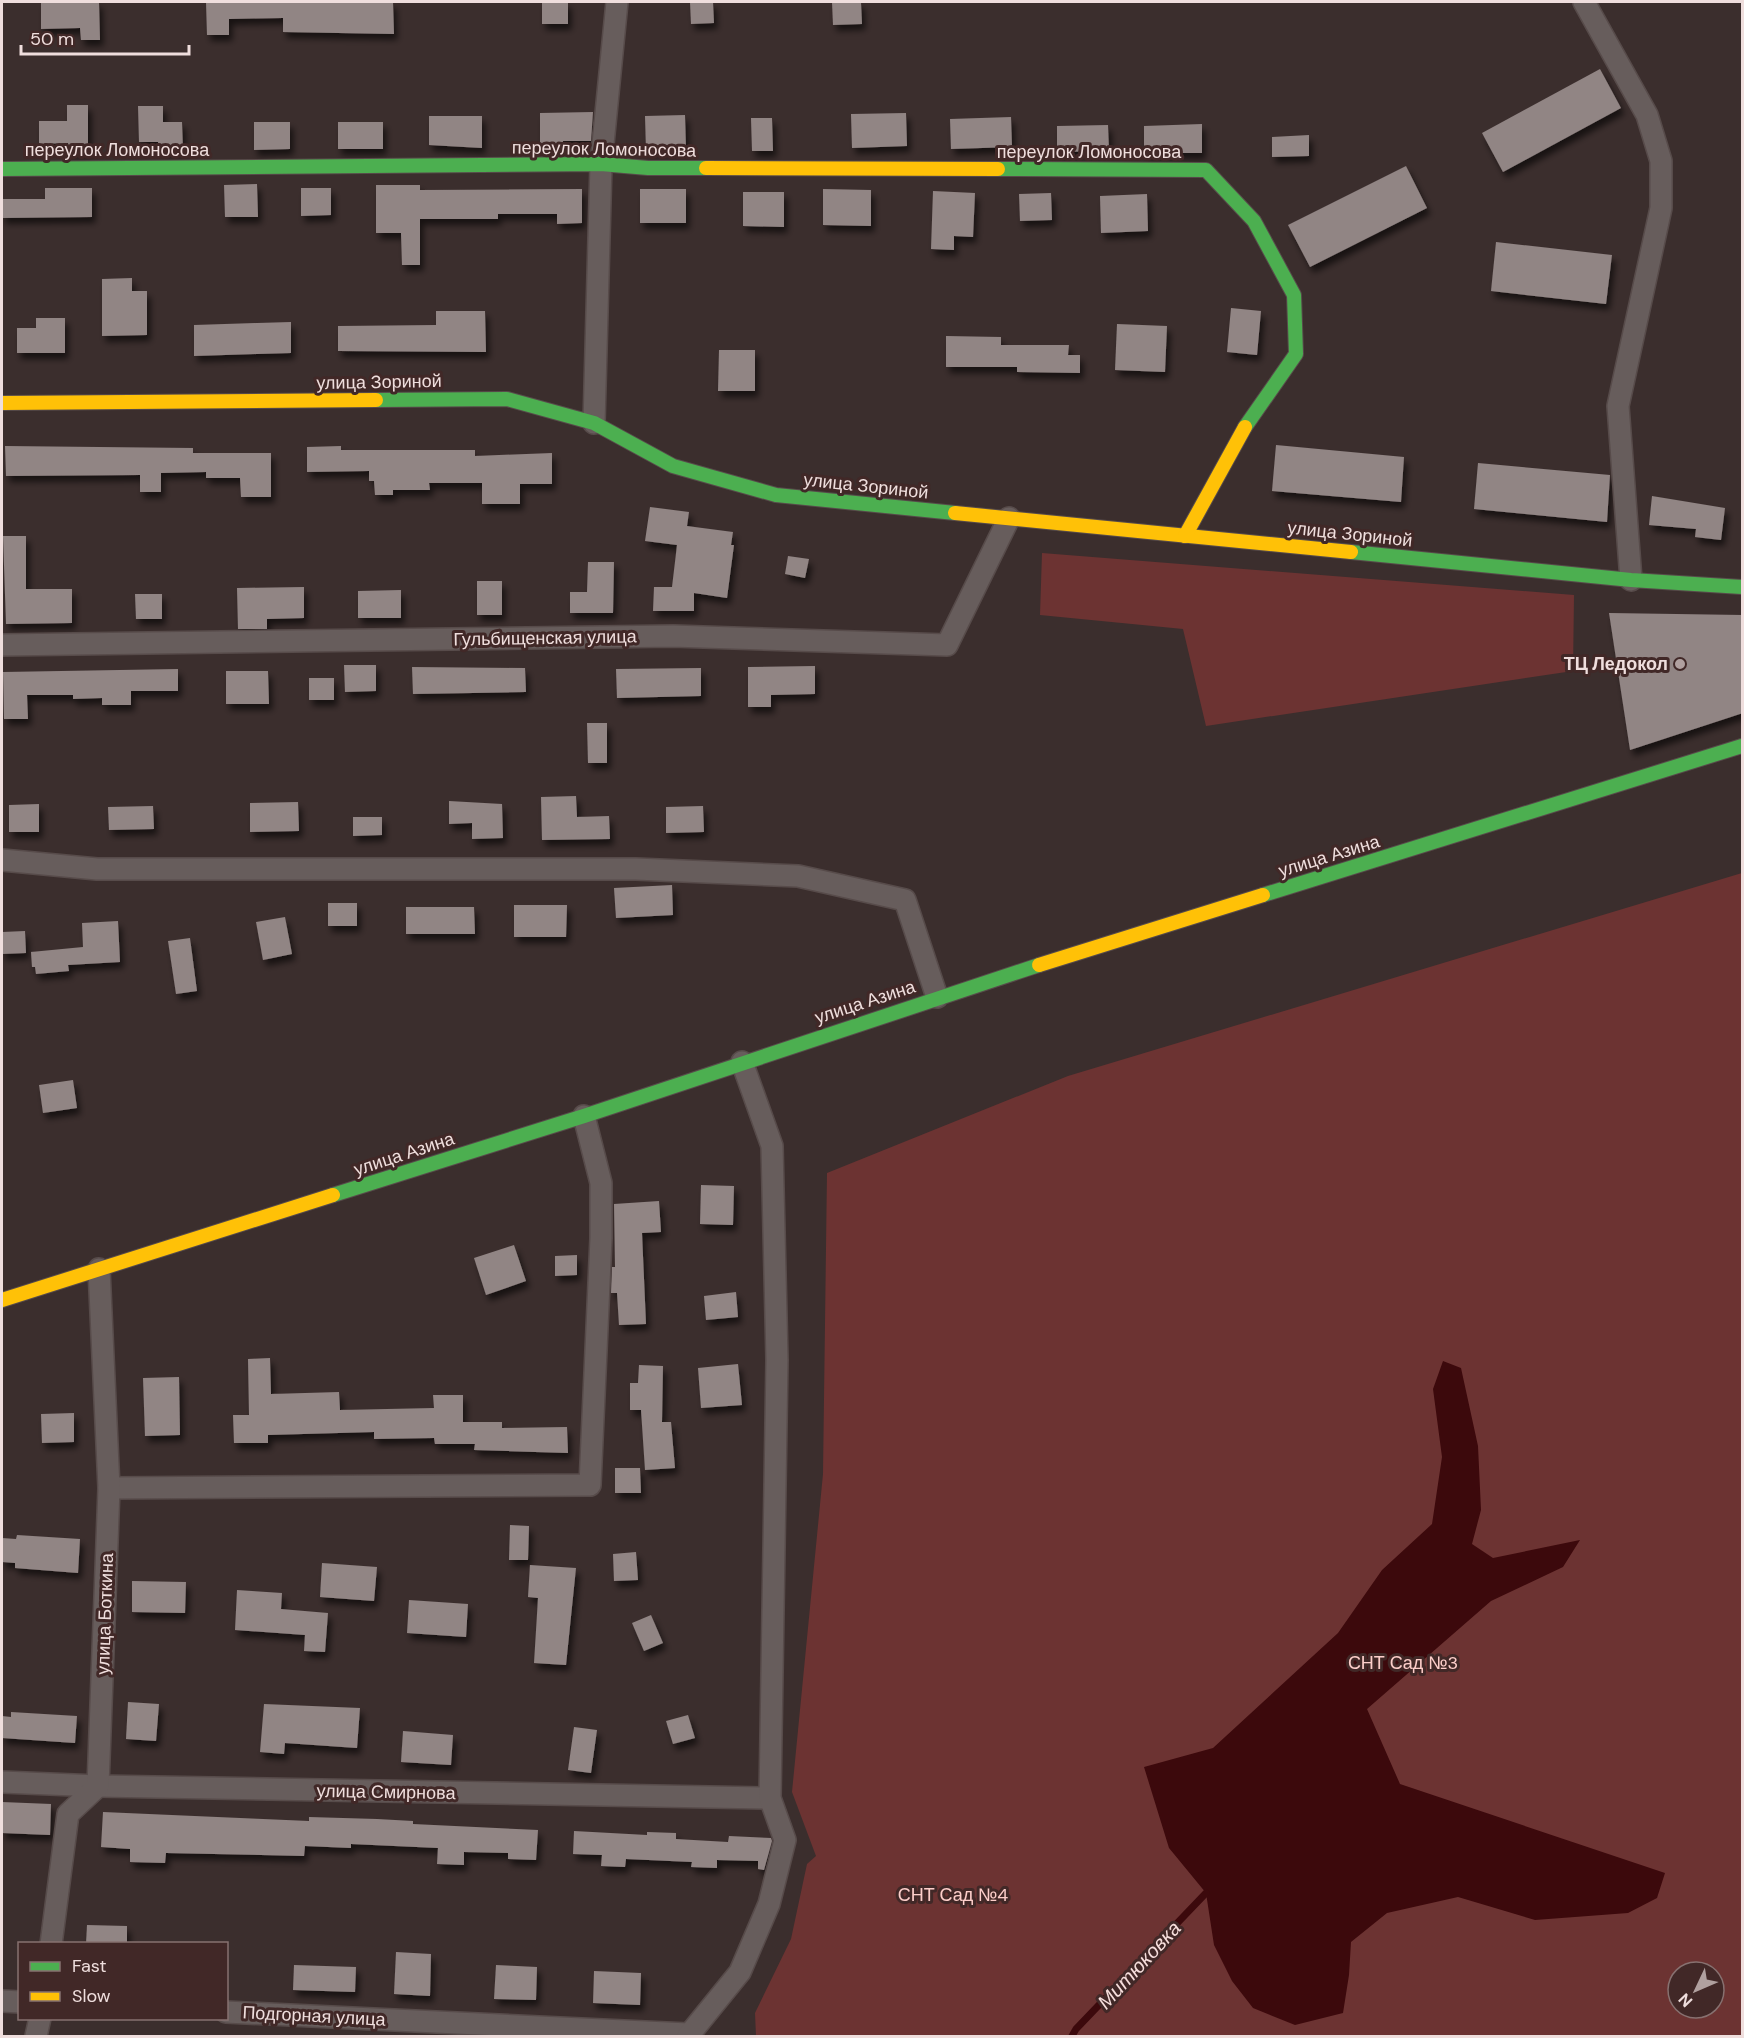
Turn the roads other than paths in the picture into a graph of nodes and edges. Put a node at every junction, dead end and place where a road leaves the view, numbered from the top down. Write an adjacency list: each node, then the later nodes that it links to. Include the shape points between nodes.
1 (617, 2): 3 (street)
2 (1584, 2): 9 (street, via 1647,115 1661,161 1661,208 1618,406)
3 (601, 165): 4 (main road, переулок Ломоносова); 6 (street); 8 (main road, переулок Ломоносова, via 1206,170 1254,221 1294,295 1296,354 1251,416)
4 (2, 170)
5 (2, 404): 6 (main road, улица Зориной, via 507,399)
6 (594, 423): 7 (main road, улица Зориной, via 673,465 776,495)
7 (1009, 518): 8 (main road, улица Зориной); 11 (street, Гульбищенская улица, via 947,645 673,636)
8 (1185, 536): 9 (main road, улица Зориной)
9 (1631, 580): 10 (main road, улица Зориной)
10 (1743, 587)
11 (2, 645)
12 (1743, 746): 14 (main road, улица Азина)
13 (2, 860): 14 (street, via 97,869 636,869 798,876 905,900)
14 (937, 998): 15 (main road, улица Азина)
15 (742, 1062): 16 (main road, улица Азина); 22 (street, via 772,1146 777,1360)
16 (584, 1116): 17 (main road, улица Азина); 19 (street, via 601,1183 590,1485)
17 (99, 1269): 18 (main road, улица Азина); 19 (street, улица Боткина)
18 (2, 1300)
19 (109, 1488): 21 (street, улица Боткина)
20 (2, 1782): 21 (street, улица Смирнова)
21 (98, 1786): 22 (street, улица Смирнова); 23 (street, via 68,1814)
22 (770, 1798): 28 (street, via 785,1840 769,1904 740,1972)
23 (51, 1942)
24 (2, 2001): 25 (street)
25 (18, 2002)
26 (228, 2012): 28 (street, Подгорная улица)
27 (40, 2020): 29 (street)
28 (688, 2035)
29 (36, 2037)

